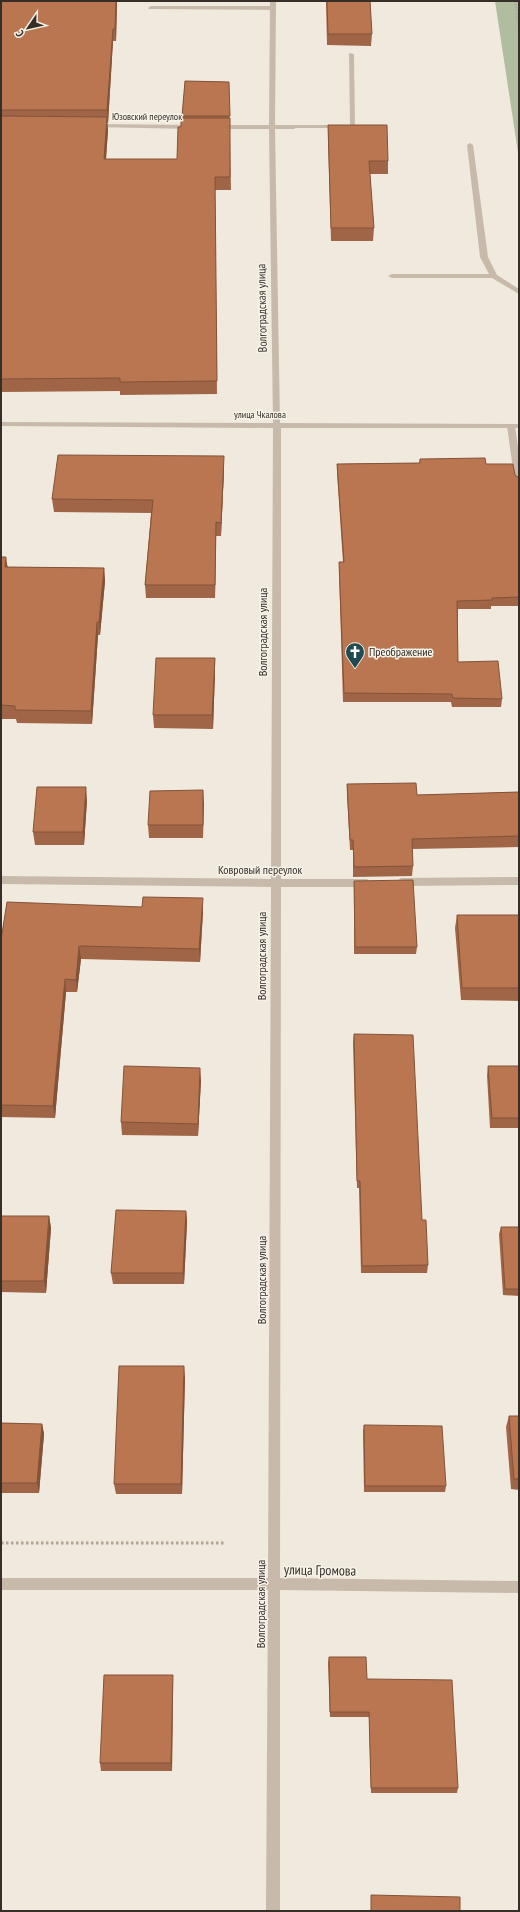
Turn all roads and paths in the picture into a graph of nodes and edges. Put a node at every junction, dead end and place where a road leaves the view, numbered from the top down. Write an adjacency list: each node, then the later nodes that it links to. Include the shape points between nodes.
1 (515, 1): 4 (path)
2 (273, 5): 3 (street); 9 (street, Волгоградская улица)
3 (151, 8)
4 (519, 27)
5 (351, 54): 9 (street, via 353,127)
6 (87, 126): 7 (street, Юзовский переулок)
7 (197, 127)
8 (213, 127): 9 (street)
9 (272, 127): 15 (street, Волгоградская улица)
10 (470, 145): 12 (street, via 484,257)
11 (392, 276): 12 (street)
12 (494, 276): 13 (street)
13 (519, 292)
14 (1, 424): 15 (street, улица Чкалова)
15 (277, 424): 16 (street, улица Чкалова); 22 (street, Волгоградская улица)
16 (515, 426): 17 (street)
17 (519, 483)
18 (1, 880): 22 (street, Ковровый переулок)
19 (519, 881): 21 (street)
20 (375, 882): 22 (street, Ковровый переулок)
21 (391, 882)
22 (275, 883): 26 (street, Волгоградская улица)
23 (1, 1543): 24 (path)
24 (225, 1543)
25 (1, 1584): 26 (street, улица Громова)
26 (274, 1584): 27 (street, улица Громова); 28 (street, Волгоградская улица)
27 (519, 1588)
28 (273, 1911)

